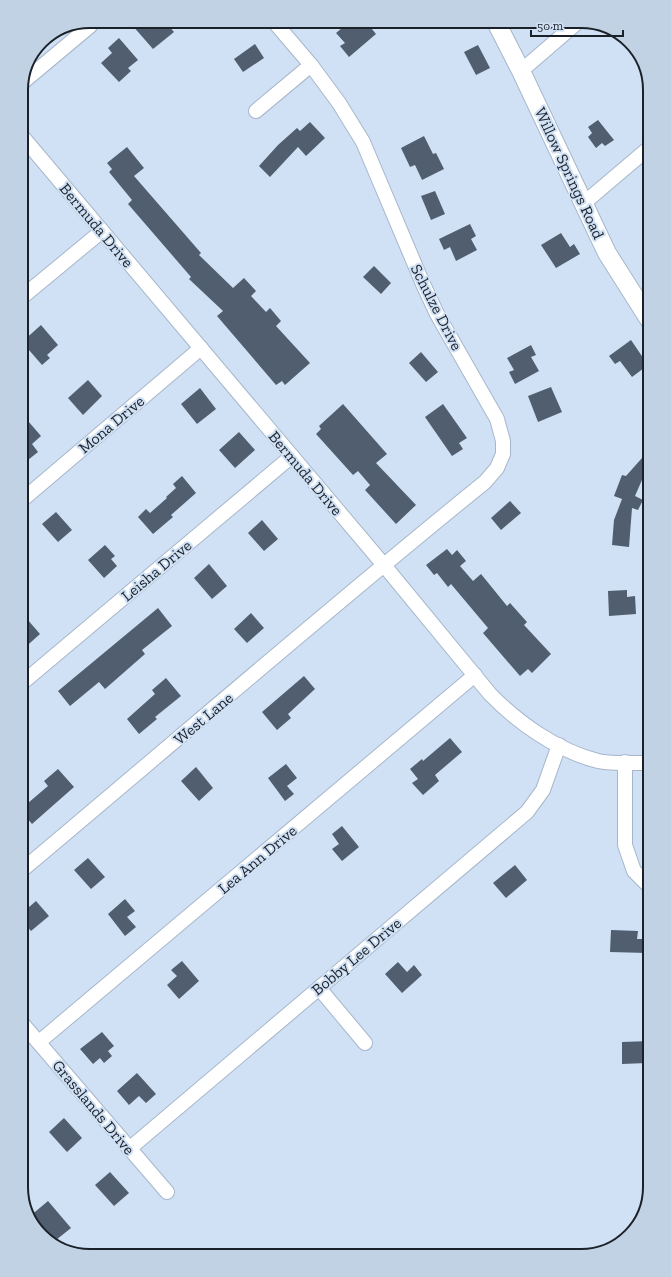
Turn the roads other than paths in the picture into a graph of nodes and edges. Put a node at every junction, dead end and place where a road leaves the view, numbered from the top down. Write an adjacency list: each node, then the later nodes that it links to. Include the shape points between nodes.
1 (87, 28): 7 (street)
2 (279, 28): 5 (street, Schulze Drive)
3 (499, 28): 6 (street, Willow Springs Road)
4 (570, 28): 6 (street)
5 (311, 65): 8 (street); 18 (street, Schulze Drive, via 363,142 437,314 497,419 503,441 503,454 497,468 484,482)
6 (520, 71): 11 (street, Willow Springs Road)
7 (30, 77)
8 (256, 111)
9 (28, 143): 12 (street, Bermuda Drive)
10 (643, 153): 11 (street)
11 (584, 203): 14 (street, Willow Springs Road, via 607,253)
12 (102, 230): 13 (street); 15 (street, Bermuda Drive)
13 (28, 292)
14 (643, 310)
15 (201, 348): 16 (street, Bermuda Drive); 17 (street, Mona Drive)
16 (292, 456): 18 (street, Bermuda Drive); 20 (street, Leisha Drive)
17 (28, 495)
18 (383, 564): 19 (street, Bermuda Drive); 24 (street, West Lane)
19 (475, 675): 21 (street, Bermuda Drive, via 504,709 540,735); 28 (street, Lea Ann Drive)
20 (28, 678)
21 (559, 745): 22 (street, Bermuda Drive, via 600,761); 26 (street, Bobby Lee Drive, via 543,790 527,812)
22 (625, 762): 23 (street, Bermuda Drive); 25 (street, via 625,846 634,871)
23 (643, 763)
24 (28, 865)
25 (643, 880)
26 (319, 988): 29 (street); 30 (street, Bobby Lee Drive)
27 (28, 1030): 28 (street, Grasslands Drive)
28 (39, 1042): 30 (street, Grasslands Drive)
29 (365, 1043)
30 (129, 1149): 31 (street, Grasslands Drive)
31 (167, 1192)

